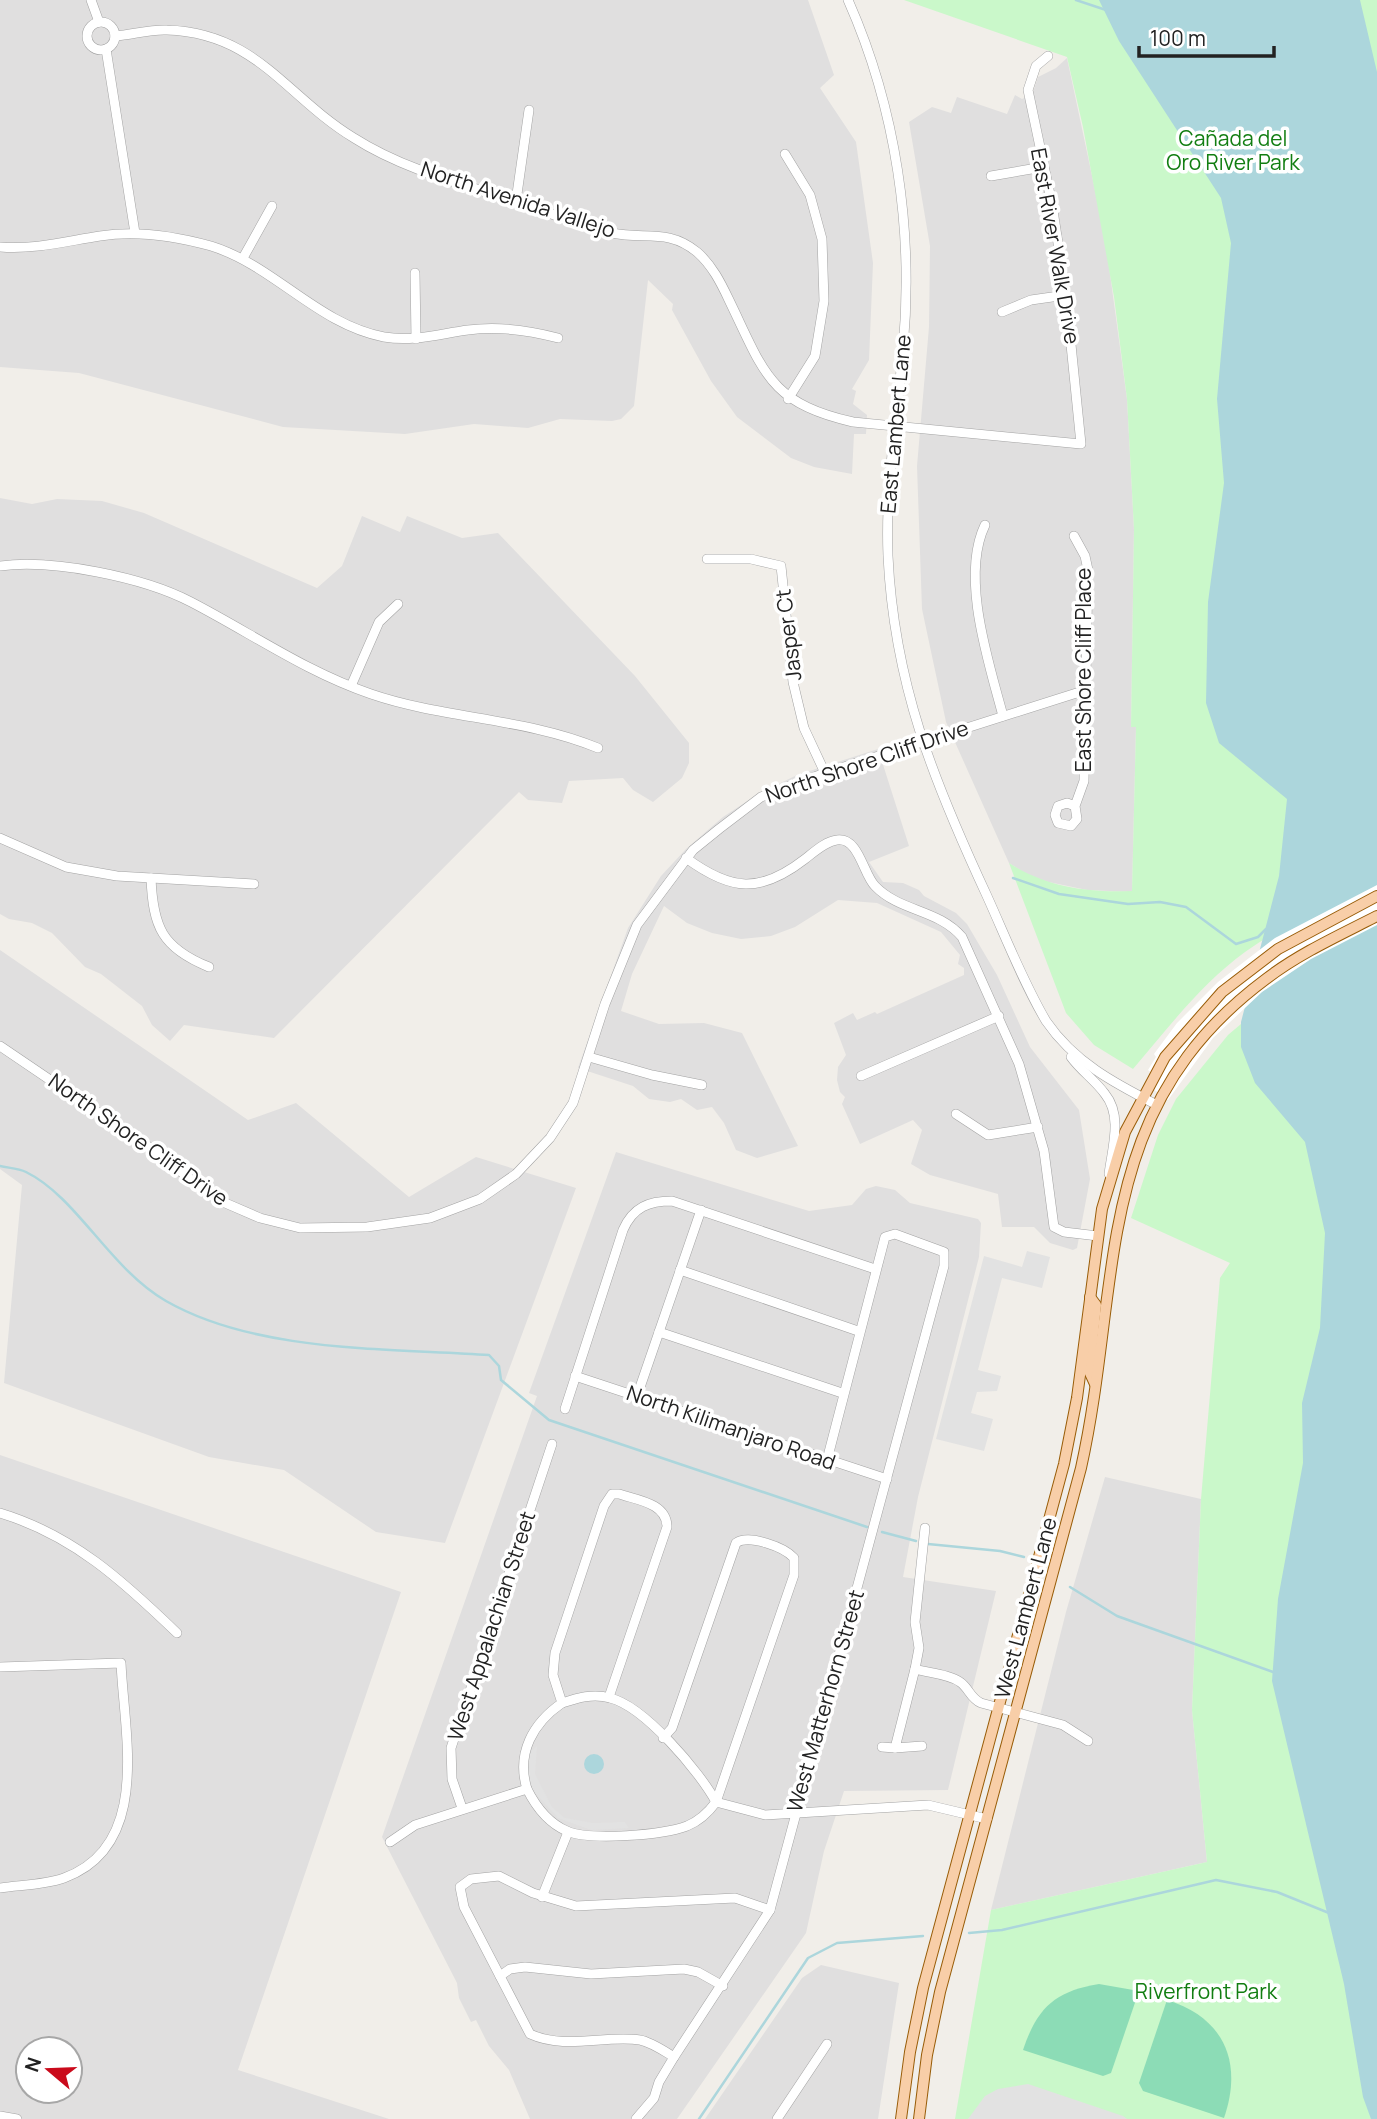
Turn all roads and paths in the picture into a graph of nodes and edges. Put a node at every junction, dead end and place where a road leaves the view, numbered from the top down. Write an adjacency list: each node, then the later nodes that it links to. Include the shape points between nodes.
1 (91, 0): 3 (street)
2 (848, 0): 22 (street, East Lambert Lane, via 884,100 902,208 906,302)
3 (99, 22): 4 (street, via 109,25); 5 (street, via 89,29 87,38 95,49)
4 (115, 36): 5 (street); 11 (street, North Avenida Vallejo, via 164,30 207,35 231,44 270,68 321,116 356,140 398,161)
5 (106, 49): 13 (street)
6 (1048, 56): 9 (street, East River Walk Drive, via 1036,66 1028,90)
7 (529, 110): 11 (street)
8 (785, 154): 21 (street, via 810,195 822,239 824,301 815,356)
9 (1043, 167): 10 (street); 17 (street, East River Walk Drive)
10 (991, 176)
11 (516, 201): 21 (street, North Avenida Vallejo, via 614,234 664,235 698,253 719,281 762,369)
12 (272, 206): 15 (street)
13 (135, 233): 14 (street); 15 (street, via 174,238)
14 (0, 247)
15 (243, 258): 20 (street, via 338,321 386,337)
16 (415, 273): 20 (street)
17 (1066, 295): 18 (street, via 1031,300); 23 (street, East River Walk Drive)
18 (1003, 312)
19 (558, 338): 20 (street, via 505,328)
20 (416, 340)
21 (788, 399): 22 (street, North Avenida Vallejo, via 818,415)
22 (893, 426): 23 (street, North Avenida Vallejo); 32 (street, East Lambert Lane, via 888,496 890,585 898,650)
23 (1081, 444)
24 (985, 525): 31 (street, via 976,547 977,593)
25 (1074, 536): 30 (street, East Shore Cliff Place, via 1088,570)
26 (707, 559): 34 (street, Jasper Ct, via 751,559 781,565 793,681 804,728)
27 (0, 566): 29 (street, via 59,566 142,583 190,602 282,654)
28 (398, 604): 29 (street, via 379,622)
29 (351, 686): 33 (street, via 439,712 569,736)
30 (1086, 690): 31 (street, North Shore Cliff Drive); 35 (street, East Shore Cliff Place, via 1084,781)
31 (1003, 716): 32 (street, North Shore Cliff Drive)
32 (920, 742): 34 (street, North Shore Cliff Drive); 44 (street, East Lambert Lane, via 1024,978)
33 (598, 748)
34 (825, 773): 37 (street, North Shore Cliff Drive, via 761,797)
35 (1075, 806)
36 (0, 838): 38 (street, via 66,867)
37 (686, 858): 43 (street, via 733,884 753,885 773,881 827,844 847,841 876,887 898,902 941,917 962,937); 46 (street, North Shore Cliff Drive, via 636,925)
38 (151, 878): 39 (street); 42 (street, via 152,907 164,937 174,950)
39 (254, 884)
40 (1377, 896): 49 (main road, West Lambert Lane, via 1286,944 1245,972 1197,1018)
41 (1377, 916): 50 (main road, West Lambert Lane, via 1295,959 1249,992 1202,1039)
42 (209, 967)
43 (999, 1016): 47 (street); 52 (street)
44 (1063, 1044): 49 (street, East Lambert Lane, via 1097,1072); 53 (street, via 1112,1107 1115,1128)
45 (0, 1045): 46 (street, North Shore Cliff Drive, via 216,1199 260,1218 300,1228 367,1227 430,1218 480,1199 516,1174 550,1138 573,1103)
46 (589, 1056): 48 (street, via 652,1076)
47 (861, 1076)
48 (702, 1085)
49 (1141, 1097): 50 (street, East Lambert Lane); 53 (main road, West Lambert Lane)
50 (1159, 1100): 62 (main road, West Lambert Lane, via 1123,1194)
51 (956, 1114): 52 (street, via 988,1135)
52 (1038, 1127): 55 (street, via 1054,1227)
53 (1106, 1190): 55 (main road, West Lambert Lane)
54 (701, 1210): 56 (street); 57 (street); 61 (street, via 672,1201 653,1201 638,1209 623,1230)
55 (1098, 1236): 58 (main road, West Lambert Lane)
56 (875, 1269): 59 (street); 68 (street, West Matterhorn Street, via 882,1243 890,1234 944,1252)
57 (680, 1270): 59 (street); 60 (street)
58 (1090, 1297): 62 (main road, via 1096,1305 1089,1371); 76 (main road, West Lambert Lane, via 1066,1454)
59 (858, 1331): 63 (street)
60 (659, 1332): 63 (street); 64 (street)
61 (575, 1376): 64 (street, North Kilimanjaro Road); 65 (street)
62 (1096, 1387): 77 (main road, West Lambert Lane, via 1075,1492)
63 (842, 1393): 67 (street)
64 (637, 1396): 67 (street, North Kilimanjaro Road)
65 (565, 1409)
66 (552, 1444): 85 (street, West Appalachian Street, via 452,1748 452,1779)
67 (827, 1460): 68 (street, North Kilimanjaro Road)
68 (887, 1479): 86 (street, West Matterhorn Street)
69 (0, 1513): 71 (street, via 40,1527 90,1555)
70 (925, 1528): 73 (street)
71 (177, 1633)
72 (0, 1667): 91 (street, via 121,1663 127,1784 126,1804 115,1835 91,1863 64,1878)
73 (915, 1669): 76 (street, via 955,1680 975,1700); 82 (street)
74 (609, 1697): 75 (street); 75 (street, via 667,1518 661,1509 612,1494 555,1653 553,1675); 78 (street, via 631,1708)
75 (562, 1703): 83 (street, via 547,1714 528,1741 522,1768)
76 (999, 1707): 77 (street); 87 (main road, West Lambert Lane)
77 (1016, 1712): 79 (street, via 1063,1725); 88 (main road, West Lambert Lane)
78 (663, 1738): 84 (street, via 706,1784); 84 (street, via 672,1728 732,1549 739,1540 749,1539 789,1552 796,1567)
79 (1088, 1741)
80 (922, 1746): 82 (street)
81 (882, 1747): 82 (street)
82 (895, 1748)
83 (527, 1789): 85 (street); 89 (street, via 552,1823)
84 (716, 1802): 86 (street, via 756,1814); 89 (street, via 702,1817 677,1829 594,1836)
85 (462, 1808): 90 (street, via 415,1825)
86 (795, 1812): 87 (street, via 911,1804); 93 (street, West Matterhorn Street)
87 (970, 1814): 88 (street); 102 (main road, West Lambert Lane, via 918,2010)
88 (987, 1819): 103 (main road, West Lambert Lane, via 935,2014)
89 (568, 1832): 92 (street)
90 (390, 1842)
91 (0, 1888)
92 (542, 1896): 93 (street, via 576,1906 735,1898); 94 (street, via 499,1876 471,1879 460,1887 464,1907)
93 (770, 1910): 95 (street, West Matterhorn Street)
94 (500, 1976): 95 (street, via 525,1967 591,1974 684,1969); 97 (street, via 530,2035 589,2042 639,2040)
95 (723, 1986): 97 (street, West Matterhorn Street)
96 (827, 2044): 101 (street)
97 (674, 2057): 100 (street, West Matterhorn Street, via 654,2098)
98 (0, 2116): 99 (street)
99 (17, 2119)
100 (636, 2119)
101 (777, 2119)
102 (901, 2119)
103 (919, 2119)

